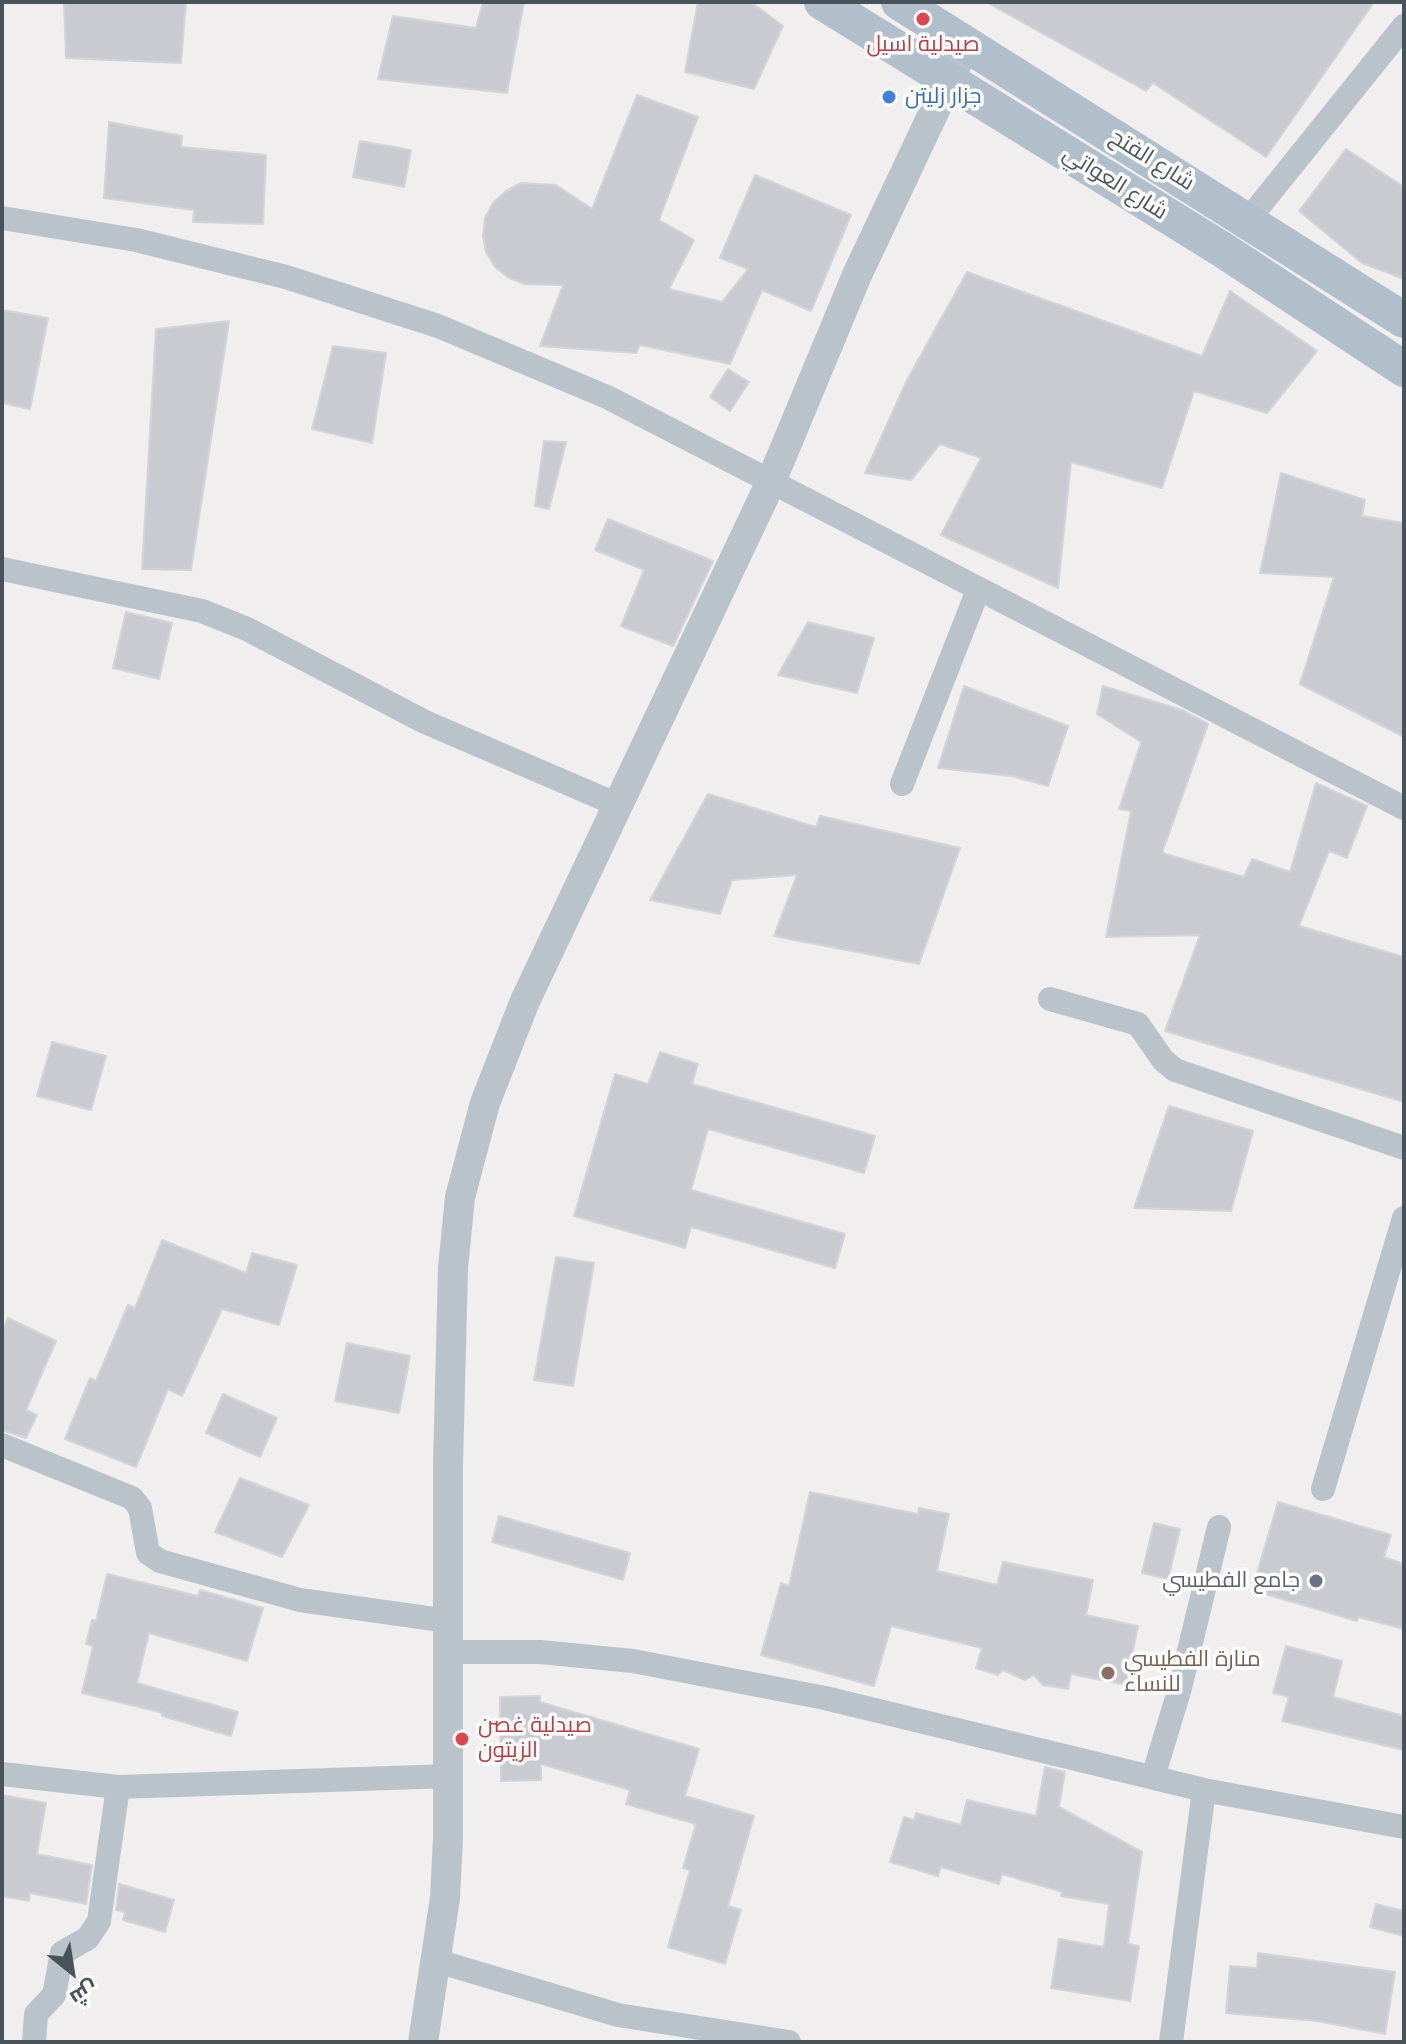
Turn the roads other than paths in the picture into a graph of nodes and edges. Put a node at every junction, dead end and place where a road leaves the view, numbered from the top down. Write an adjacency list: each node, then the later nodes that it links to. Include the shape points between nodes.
1 (822, 2): 5 (main road, شارع العواتي)
2 (899, 2): 4 (main road, شارع الفتح)
3 (1404, 26): 7 (street)
4 (966, 44): 5 (street); 7 (main road, شارع الفتح)
5 (949, 81): 9 (main road, شارع العواتي); 10 (street, via 857,275)
6 (2, 218): 10 (street, via 136,240 286,277 438,326 607,397)
7 (1248, 220): 8 (main road, شارع الفتح)
8 (1404, 320)
9 (1404, 369)
10 (770, 484): 12 (street); 14 (street)
11 (2, 569): 14 (street, via 202,611 425,722)
12 (978, 590): 13 (street); 15 (street)
13 (902, 784)
14 (618, 805): 22 (street, via 525,1001 485,1103 460,1197 450,1369)
15 (1404, 808)
16 (1050, 999): 17 (street, via 1138,1024 1175,1070)
17 (1404, 1148)
18 (1404, 1218): 20 (street)
19 (2, 1445): 22 (street, via 132,1498 140,1508 148,1553 160,1561 300,1600)
20 (1323, 1489)
21 (1219, 1527): 26 (street)
22 (448, 1621): 23 (street)
23 (450, 1652): 25 (street); 26 (street, via 540,1652 633,1661 825,1698)
24 (2, 1774): 27 (street)
25 (450, 1776): 27 (street); 30 (street)
26 (1153, 1777): 28 (street)
27 (118, 1787): 31 (street, via 99,1921 88,1938 62,1953 54,1995 36,2014)
28 (1204, 1790): 29 (street); 34 (street)
29 (1404, 1827)
30 (437, 1961): 32 (street); 33 (street, via 618,2015)
31 (34, 2042)
32 (423, 2042)
33 (789, 2042)
34 (1171, 2042)

